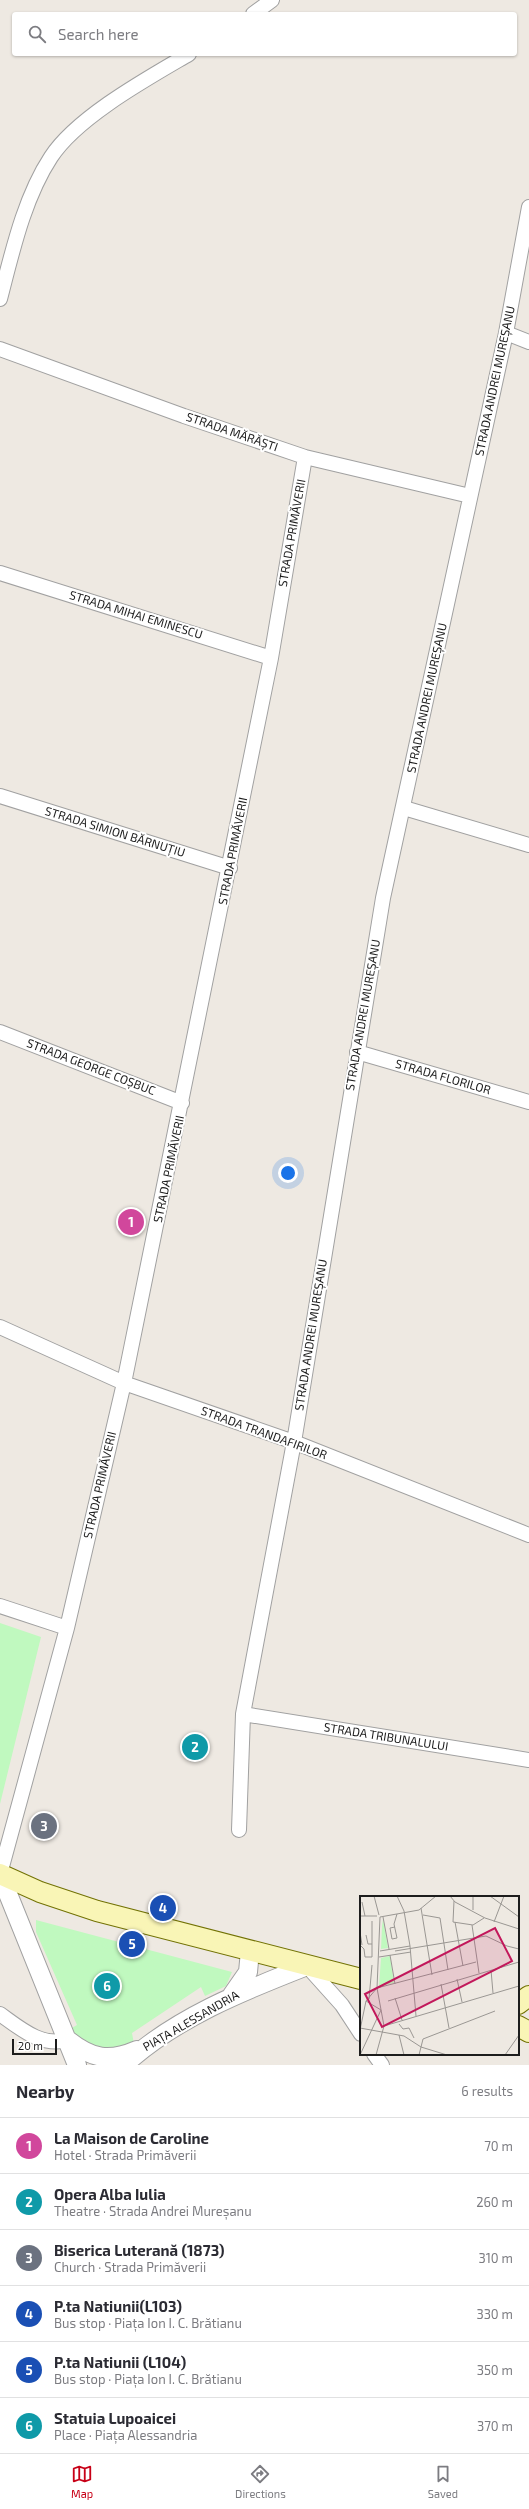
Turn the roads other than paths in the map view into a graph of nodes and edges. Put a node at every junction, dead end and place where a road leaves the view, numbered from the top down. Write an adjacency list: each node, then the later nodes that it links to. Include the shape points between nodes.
1 (272, 0): 2 (street)
2 (256, 12)
3 (186, 56): 5 (street, via 112,102 64,141 51,157 29,204)
4 (529, 207): 6 (street, STRADA ANDREI MUREȘANU)
5 (0, 299)
6 (506, 333): 7 (street); 10 (street, STRADA ANDREI MUREȘANU)
7 (529, 342)
8 (0, 349): 9 (street, STRADA MĂRĂȘTI)
9 (305, 457): 10 (street, STRADA MĂRĂȘTI); 12 (street, STRADA PRIMĂVERII)
10 (470, 496): 14 (street, STRADA ANDREI MUREȘANU)
11 (0, 573): 12 (street, STRADA MIHAI EMINESCU)
12 (272, 658): 16 (street, STRADA PRIMĂVERII)
13 (0, 796): 16 (street, STRADA SIMION BĂRNUȚIU)
14 (404, 808): 15 (street); 18 (street, STRADA ANDREI MUREȘANU, via 383,898)
15 (529, 845)
16 (230, 868): 20 (street, STRADA PRIMĂVERII)
17 (0, 1032): 20 (street, STRADA GEORGE COȘBUC)
18 (357, 1052): 19 (street, STRADA FLORILOR); 23 (street, STRADA ANDREI MUREȘANU)
19 (529, 1102)
20 (182, 1103): 22 (street, STRADA PRIMĂVERII)
21 (0, 1327): 22 (street, STRADA TRANDAFIRILOR)
22 (124, 1383): 23 (street, STRADA TRANDAFIRILOR); 26 (street, STRADA PRIMĂVERII)
23 (294, 1442): 24 (street, STRADA TRANDAFIRILOR); 27 (street, STRADA ANDREI MUREȘANU)
24 (529, 1535)
25 (0, 1606): 26 (street)
26 (67, 1628): 30 (street, STRADA PRIMĂVERII)
27 (244, 1714): 28 (street, STRADA TRIBUNALULUI); 29 (street, STRADA ANDREI MUREȘANU)
28 (529, 1760)
29 (239, 1830)
30 (0, 1874): 31 (main road, via 72,1904); 41 (street)
31 (250, 1951): 32 (main road); 34 (street, via 248,1972)
32 (307, 1966): 33 (main road); 34 (street, PIAȚA ALESSANDRIA); 39 (street, via 342,2005)
33 (360, 1979)
34 (232, 1995): 42 (street, PIAȚA ALESSANDRIA)
35 (529, 1996): 36 (main road)
36 (519, 2003)
37 (0, 2014): 41 (street, via 29,2035 48,2042)
38 (519, 2027): 40 (main road)
39 (360, 2032)
40 (529, 2032)
41 (68, 2040): 42 (street, via 83,2051 109,2058); 44 (street)
42 (144, 2047): 45 (street, PIAȚA ALESSANDRIA)
43 (375, 2055): 46 (street)
44 (77, 2065)
45 (124, 2065)
46 (382, 2065)

